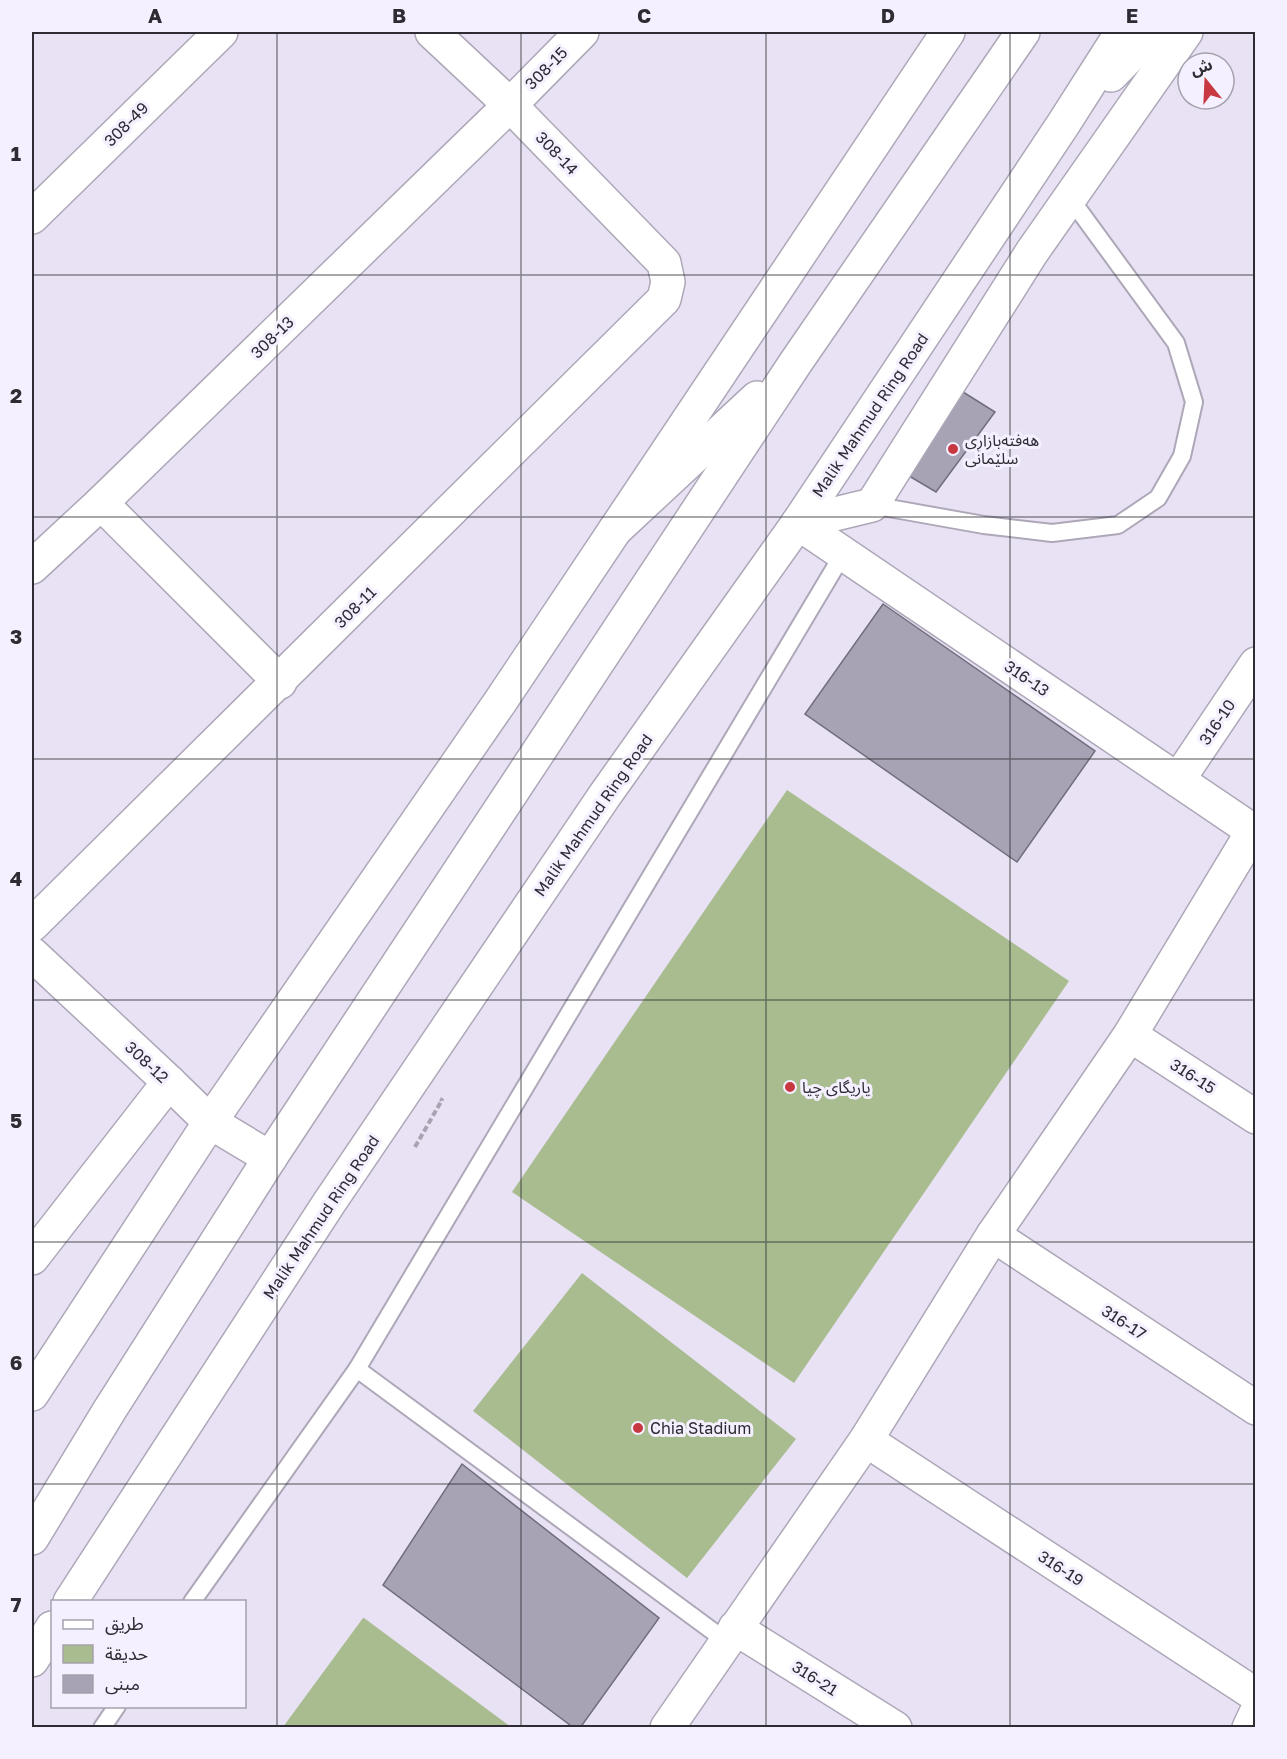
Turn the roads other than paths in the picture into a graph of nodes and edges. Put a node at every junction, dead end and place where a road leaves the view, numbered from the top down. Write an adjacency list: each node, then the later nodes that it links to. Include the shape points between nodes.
1 (221, 32): 14 (main road, 308-49)
2 (432, 32): 11 (main road, 308-14)
3 (582, 32): 11 (main road, 308-15)
4 (948, 32): 20 (main road)
5 (1008, 32): 10 (main road)
6 (1023, 32): 10 (main road)
7 (1122, 32): 12 (main road, Malik Mahmud Ring Road)
8 (1153, 32): 12 (main road)
9 (1186, 32): 13 (main road)
10 (987, 84): 16 (main road)
11 (510, 105): 15 (main road, 308-14, via 664,263); 17 (main road, 308-13)
12 (1064, 123): 19 (main road, Malik Mahmud Ring Road)
13 (1070, 198): 18 (main road); 18 (lane, via 1176,343 1194,402 1182,456 1158,498 1118,525 1052,532 984,525)
14 (32, 217)
15 (669, 282): 24 (main road, 308-11, via 664,299)
16 (796, 362): 20 (main road); 33 (main road)
17 (101, 503): 22 (main road, 308-13); 24 (main road)
18 (872, 505): 19 (main road)
19 (798, 523): 21 (main road, 316-13); 41 (main road, Malik Mahmud Ring Road, via 605,795 329,1203)
20 (615, 530): 32 (main road)
21 (843, 554): 25 (main road, 316-13); 36 (lane)
22 (32, 567)
23 (1256, 664): 25 (main road, 316-10)
24 (280, 682): 27 (main road, 308-11)
25 (1178, 780): 26 (main road, 316-13)
26 (1254, 832): 29 (main road)
27 (32, 926)
28 (32, 954): 30 (main road, 308-12)
29 (1130, 1035): 31 (main road, 316-15); 34 (main road)
30 (169, 1082): 32 (main road, 308-12); 35 (main road)
31 (1256, 1117)
32 (210, 1122): 33 (main road, 308-12); 37 (main road)
33 (270, 1158): 40 (main road)
34 (993, 1235): 38 (main road, 316-17); 39 (main road)
35 (32, 1258)
36 (357, 1369): 42 (lane); 44 (lane)
37 (32, 1394)
38 (1256, 1408)
39 (866, 1440): 44 (main road); 46 (main road, 316-19)
40 (32, 1538)
41 (71, 1600)
42 (193, 1600)
43 (51, 1630): 45 (main road)
44 (731, 1634): 50 (main road); 51 (main road, 316-21)
45 (32, 1660)
46 (1256, 1695)
47 (116, 1708): 49 (lane)
48 (1256, 1713): 52 (main road)
49 (102, 1728)
50 (667, 1728)
51 (895, 1728)
52 (1249, 1728)

